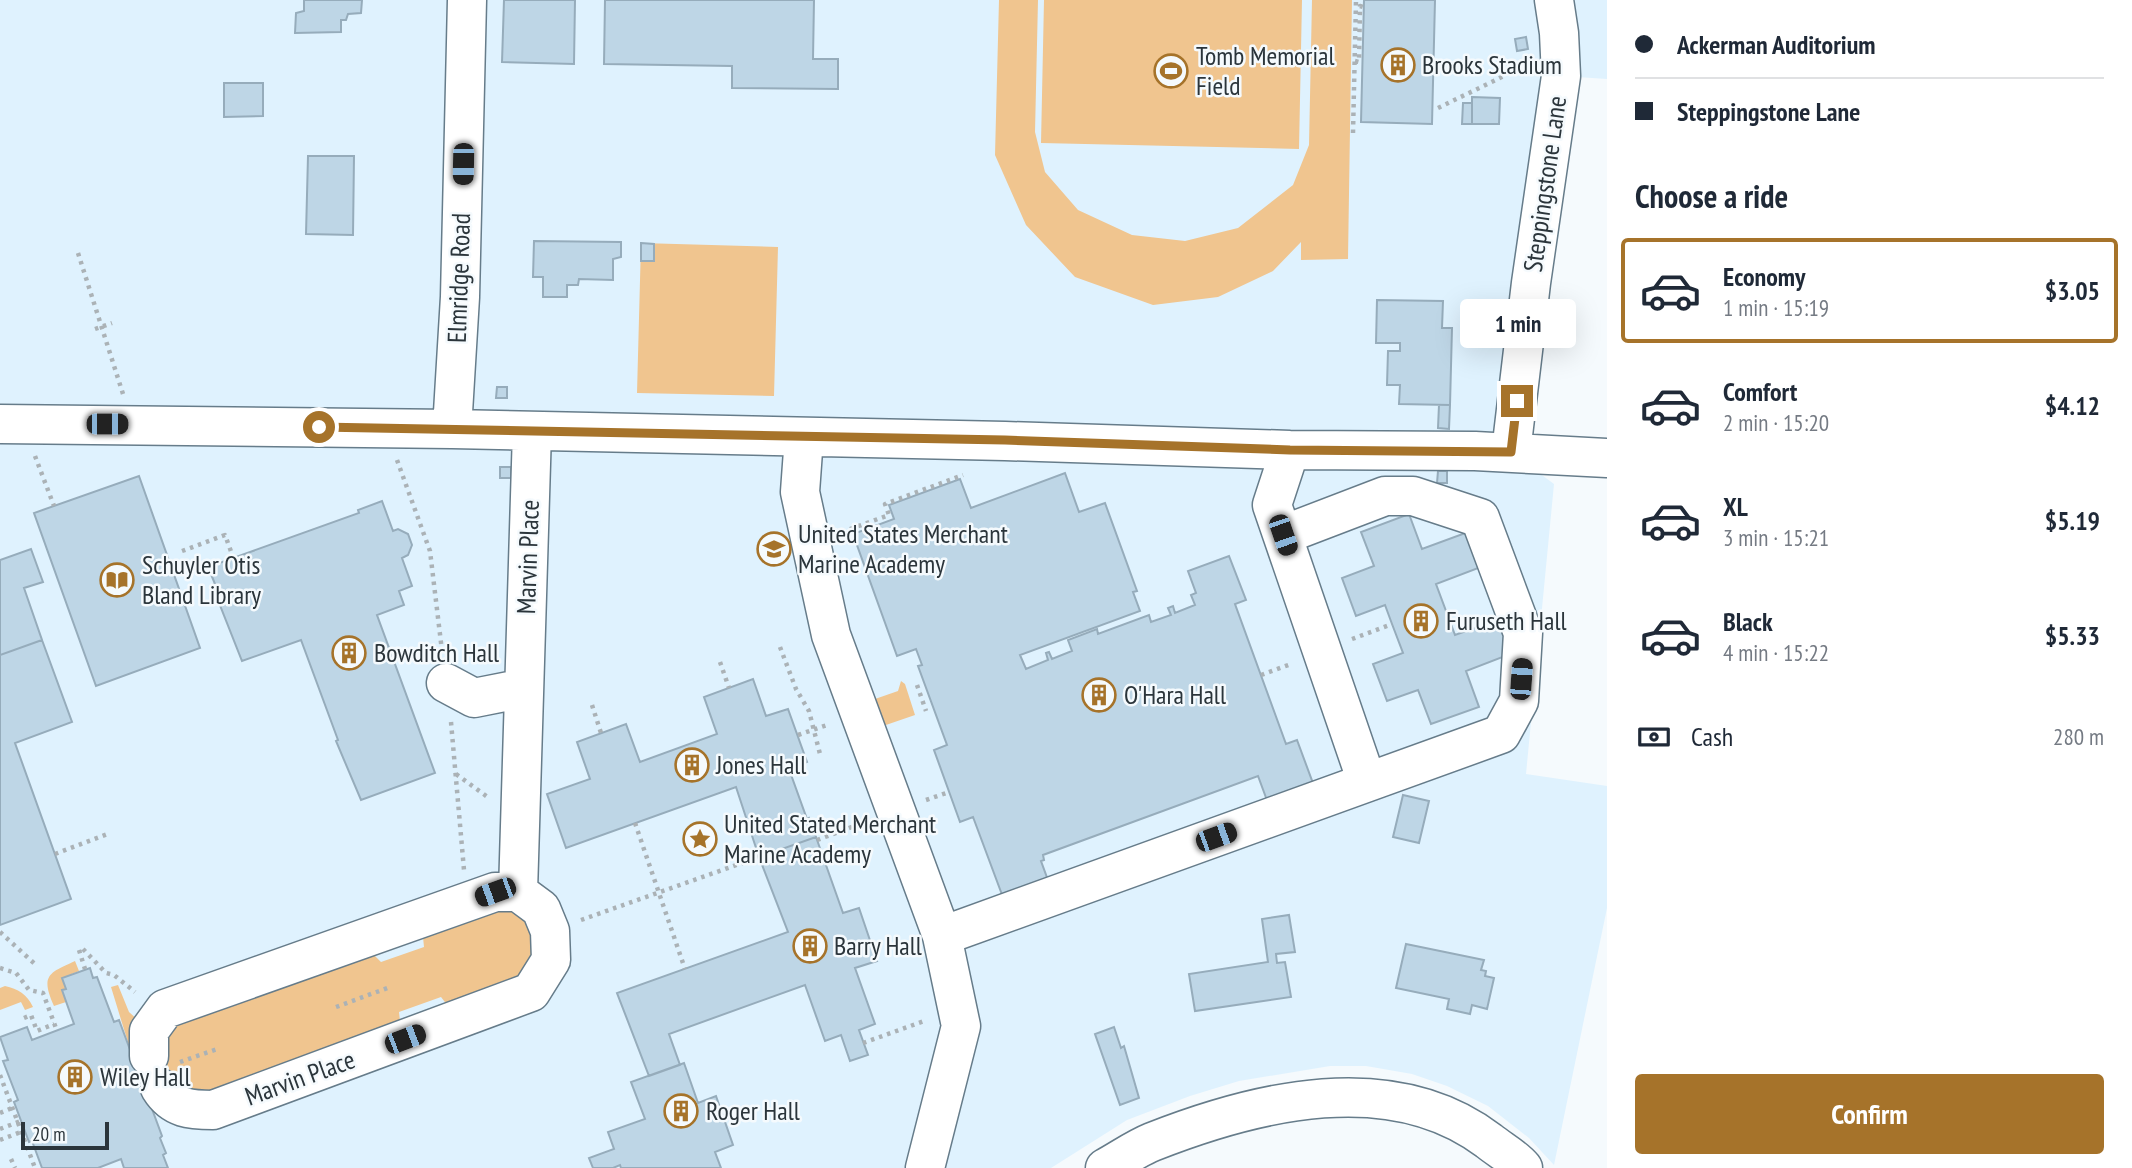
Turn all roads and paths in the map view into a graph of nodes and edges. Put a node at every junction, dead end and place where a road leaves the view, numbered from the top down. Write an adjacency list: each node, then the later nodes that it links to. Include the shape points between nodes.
1 (467, 0): 15 (street, Elmridge Road)
2 (1356, 0): 5 (path)
3 (1554, 0): 20 (street, Steppingstone Lane, via 1561,76)
4 (1363, 7): 5 (path, via 1359,62)
5 (1355, 61): 8 (path)
6 (1506, 75): 7 (path)
7 (1438, 108)
8 (1353, 133)
9 (78, 253): 11 (path)
10 (112, 323): 11 (path)
11 (102, 327): 12 (path); 14 (path)
12 (95, 329)
13 (0, 424): 14 (street)
14 (134, 424): 15 (street)
15 (452, 429): 16 (street)
16 (532, 431): 17 (street); 35 (street, Marvin Place)
17 (804, 437): 19 (street); 42 (street, via 800,492 831,635)
18 (33, 448): 23 (path)
19 (1290, 450): 20 (street); 24 (street, via 1272,505)
20 (1511, 452): 21 (street)
21 (1607, 458)
22 (968, 473): 25 (path, via 885,504 889,514)
23 (54, 506)
24 (1283, 535): 30 (street); 41 (street, via 1385,496 1413,496 1480,518 1524,633 1519,702 1501,734)
25 (831, 536)
26 (182, 551): 27 (path, via 225,535)
27 (233, 557)
28 (1392, 624): 30 (path)
29 (780, 647): 40 (path, via 809,711)
30 (1308, 656): 32 (path); 41 (street)
31 (720, 662): 36 (path)
32 (1261, 675)
33 (446, 683): 35 (street, via 474,698)
34 (917, 685): 38 (path)
35 (524, 688): 48 (street, Marvin Place)
36 (729, 688)
37 (592, 705): 39 (path)
38 (926, 711)
39 (601, 733)
40 (821, 758)
41 (1367, 782): 52 (street)
42 (896, 811): 45 (path); 52 (street)
43 (635, 823): 49 (path)
44 (110, 833): 46 (path)
45 (817, 840)
46 (55, 854)
47 (759, 858): 49 (path)
48 (518, 892): 50 (street, via 541,909); 60 (street, via 495,892 174,1005)
49 (659, 893): 50 (path); 56 (path)
50 (550, 931): 66 (street, Marvin Place, via 551,960 531,992 213,1110 187,1110 165,1096)
51 (0, 932): 53 (path)
52 (942, 936): 59 (street)
53 (36, 965)
54 (0, 968): 62 (path, via 16,973 29,990 43,993)
55 (85, 969): 60 (path, via 81,949)
56 (685, 969)
57 (390, 987): 58 (path)
58 (336, 1007)
59 (958, 1009): 64 (path); 77 (street, via 961,1026)
60 (161, 1014): 66 (street, via 149,1031)
61 (24, 1018): 62 (path, via 31,1015 37,1031)
62 (54, 1024): 63 (path)
63 (57, 1031)
64 (863, 1043)
65 (220, 1048): 66 (path)
66 (161, 1069)
67 (0, 1075): 68 (path)
68 (12, 1108): 69 (path); 70 (path)
69 (0, 1113)
70 (19, 1121): 71 (path); 72 (path)
71 (0, 1129)
72 (21, 1132): 73 (path); 76 (path)
73 (0, 1140)
74 (11, 1159): 75 (path)
75 (15, 1168)
76 (35, 1168)
77 (925, 1168)
78 (1105, 1168): 79 (street, via 1149,1143 1254,1108 1371,1098 1402,1101 1442,1114 1474,1129)
79 (1523, 1168)

